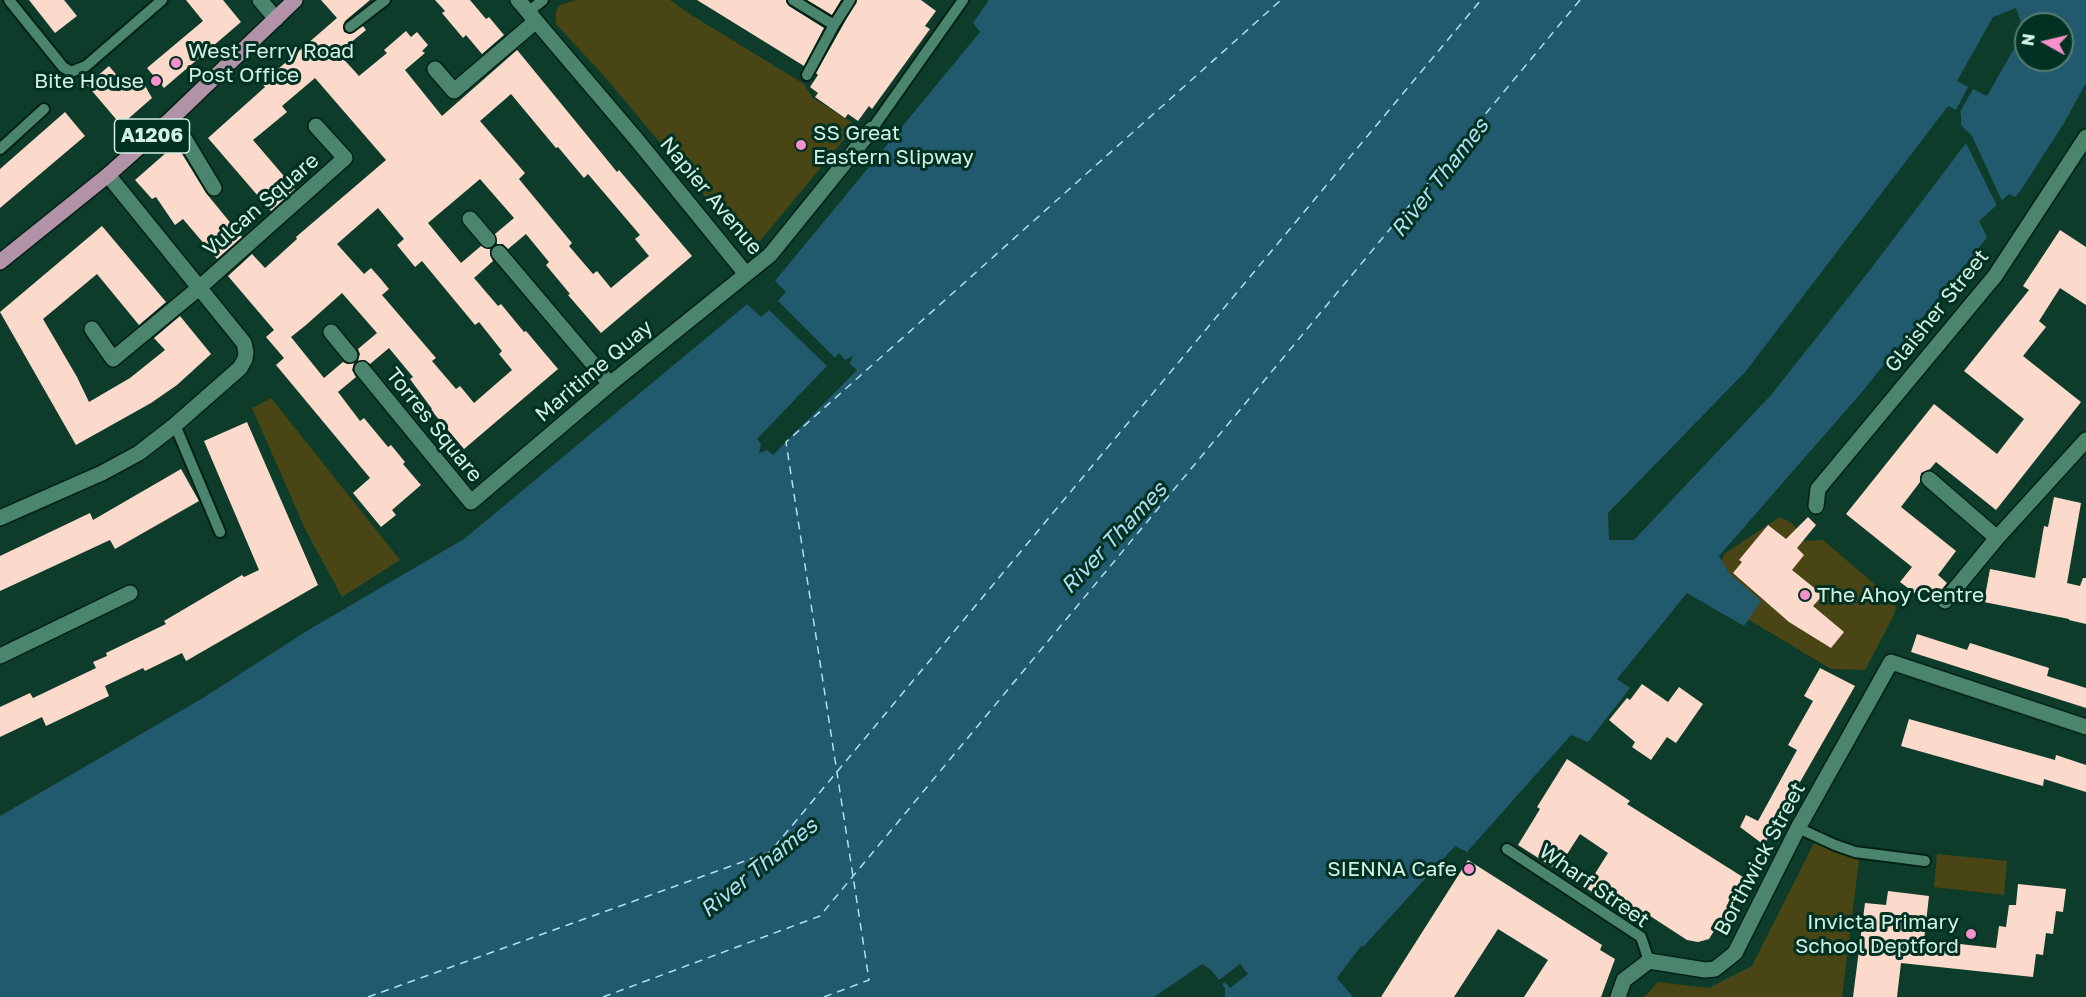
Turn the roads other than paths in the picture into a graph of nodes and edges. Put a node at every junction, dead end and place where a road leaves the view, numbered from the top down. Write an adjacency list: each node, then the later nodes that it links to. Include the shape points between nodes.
1 (9, 0): 2 (lane, via 71,72 86,66)
2 (162, 0)
3 (260, 0): 11 (street)
4 (295, 0): 11 (main road, A1206)
5 (384, 0): 13 (lane)
6 (543, 0): 10 (lane)
7 (793, 0): 12 (lane)
8 (850, 0): 12 (lane)
9 (963, 0): 19 (lane)
10 (527, 11): 14 (street, via 454,90); 28 (street, Napier Avenue)
11 (276, 19): 17 (main road, A1206)
12 (834, 25): 15 (lane)
13 (350, 27)
14 (435, 69)
15 (807, 75)
16 (45, 109): 21 (lane)
17 (172, 118): 22 (main road, A1206); 23 (street)
18 (316, 126): 29 (street, Vulcan Square, via 345,158)
19 (872, 129): 28 (street, Napier Avenue, via 770,255)
20 (2086, 137): 39 (street, Glaisher Street, via 1995,276 1818,489)
21 (0, 149)
22 (108, 176): 27 (main road, A1206); 29 (street)
23 (214, 188)
24 (470, 219): 25 (street)
25 (488, 240)
26 (501, 255): 34 (street)
27 (0, 262)
28 (746, 274): 34 (street, Maritime Quay)
29 (199, 288): 30 (street, via 112,359); 35 (street, via 244,343 246,352 240,368)
30 (92, 329)
31 (331, 332): 32 (street)
32 (350, 355)
33 (364, 371): 38 (street, Torres Square)
34 (610, 384): 38 (street, Maritime Quay)
35 (175, 425): 40 (street, via 139,453 102,473); 41 (lane)
36 (2086, 440): 42 (street)
37 (1929, 479): 42 (street)
38 (471, 502)
39 (1816, 506)
40 (0, 518)
41 (220, 532)
42 (1997, 538): 44 (street)
43 (130, 593): 45 (street)
44 (1945, 601)
45 (0, 656)
46 (2086, 727): 47 (street, Borthwick Street, via 1891,662)
47 (1798, 828): 49 (lane, via 1855,852); 50 (street, Borthwick Street, via 1735,953 1715,969 1705,970)
48 (1507, 849): 50 (lane, Wharf Street, via 1641,938)
49 (1925, 861)
50 (1649, 961): 51 (street, via 1624,980)
51 (1618, 997)

